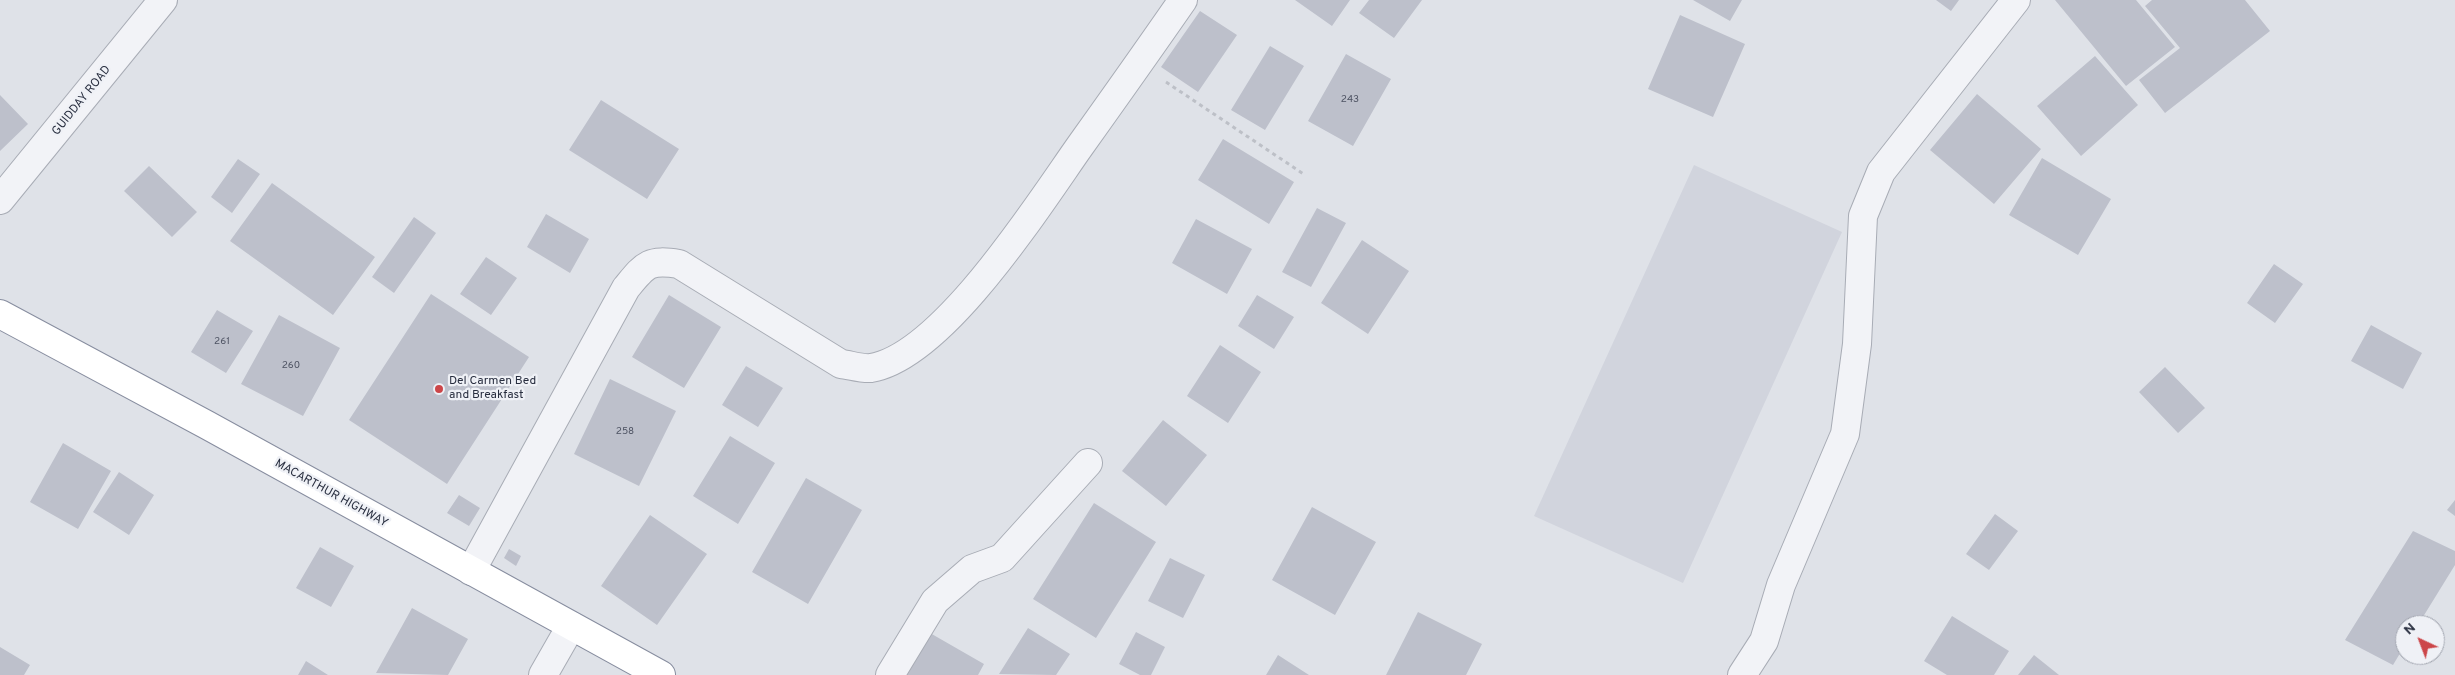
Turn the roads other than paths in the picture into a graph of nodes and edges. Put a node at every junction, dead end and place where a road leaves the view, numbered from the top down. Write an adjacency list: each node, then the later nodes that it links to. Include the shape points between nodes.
1 (163, 0): 4 (street, GUIDDAY ROAD)
2 (1183, 0): 7 (street, via 1026,223 972,292 935,331 894,359 870,368 841,364 679,264 659,261 642,269 626,288)
3 (2016, 0): 12 (street, via 1882,172 1863,216 1858,344 1845,434 1781,586 1764,641)
4 (0, 200)
5 (0, 314): 7 (highway, MACARTHUR HIGHWAY)
6 (1088, 462): 11 (street, via 1002,558 972,569 935,601)
7 (471, 572): 8 (highway, MACARTHUR HIGHWAY)
8 (571, 626): 9 (street); 10 (highway, MACARTHUR HIGHWAY)
9 (543, 675)
10 (660, 675)
11 (890, 675)
12 (1742, 675)

